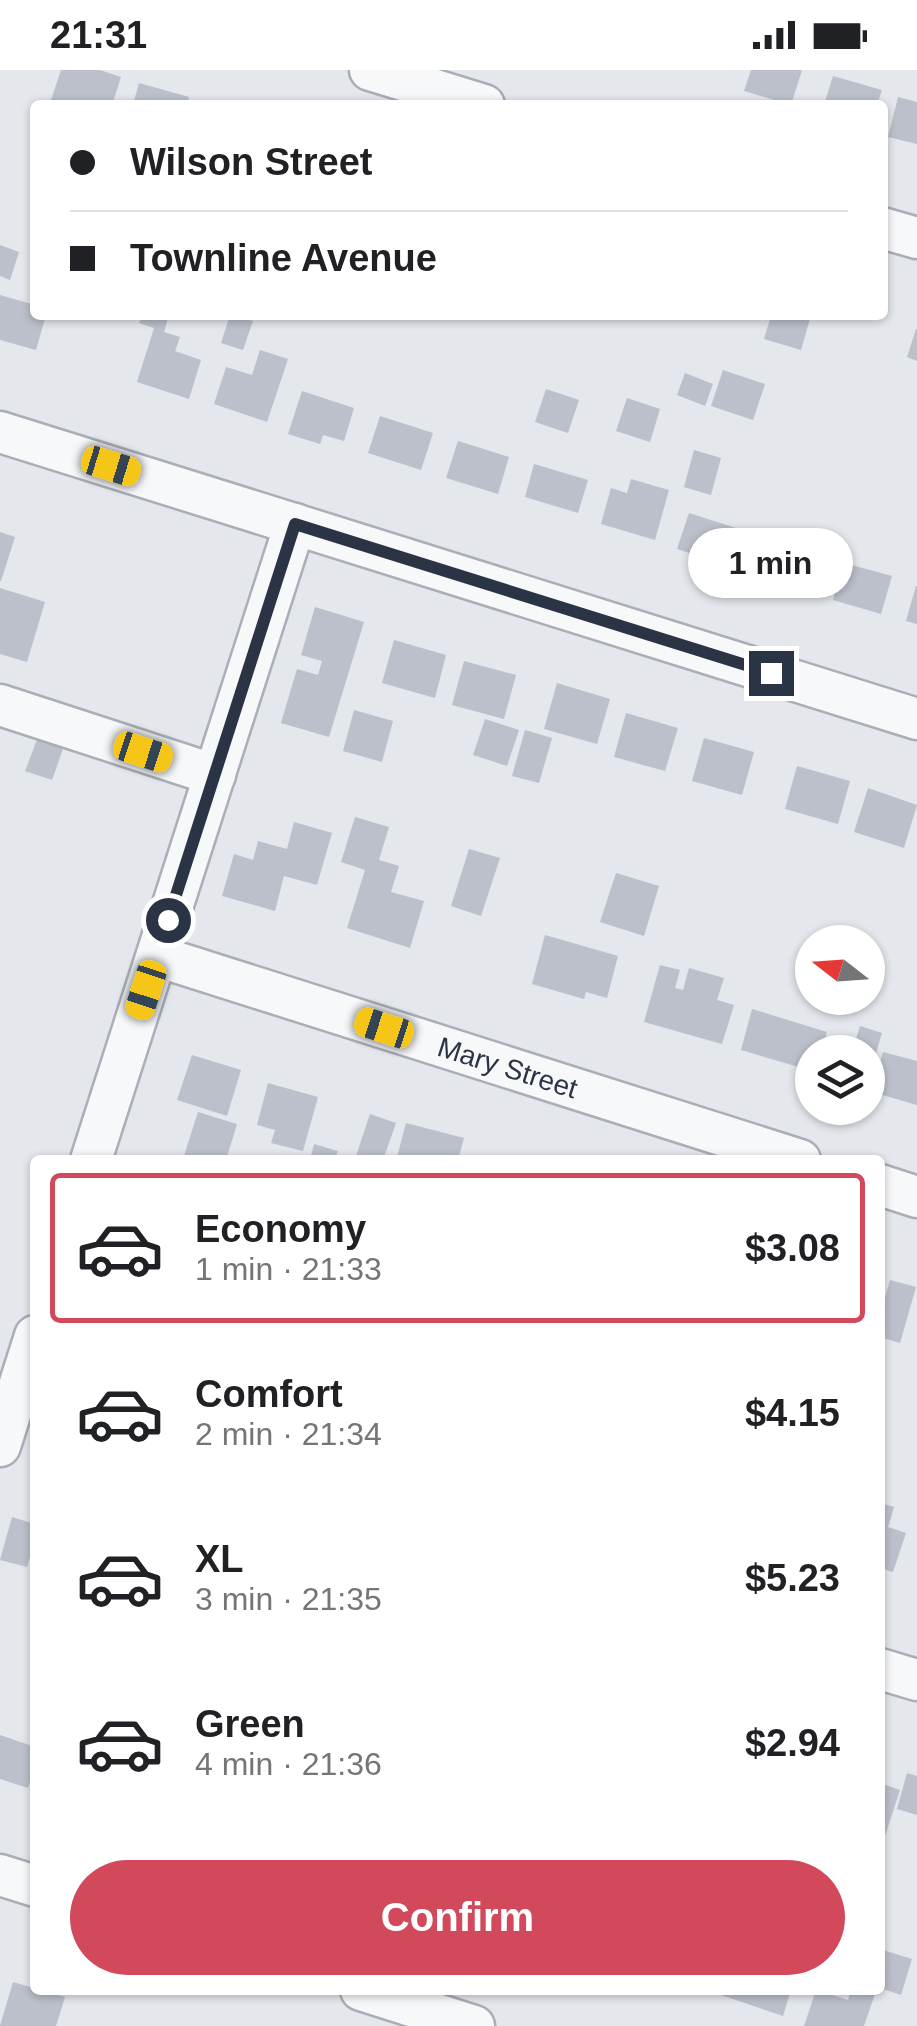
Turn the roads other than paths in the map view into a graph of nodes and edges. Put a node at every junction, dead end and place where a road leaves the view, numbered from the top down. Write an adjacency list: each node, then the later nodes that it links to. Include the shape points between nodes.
1 (370, 70): 2 (street)
2 (468, 100)
3 (888, 230): 4 (street)
4 (917, 238)
5 (0, 432): 6 (street)
6 (295, 524): 8 (street); 9 (street)
7 (0, 705): 9 (street)
8 (917, 719)
9 (215, 775): 10 (street)
10 (157, 956): 11 (street); 12 (street, Mary Street)
11 (94, 1155)
12 (784, 1155)
13 (885, 1187): 14 (street)
14 (917, 1197)
15 (30, 1369): 16 (street)
16 (25, 1402): 17 (street)
17 (0, 1446)
18 (885, 1670): 19 (street)
19 (917, 1680)
20 (0, 1875): 21 (street)
21 (30, 1884)
22 (377, 1995): 23 (street)
23 (474, 2026)

